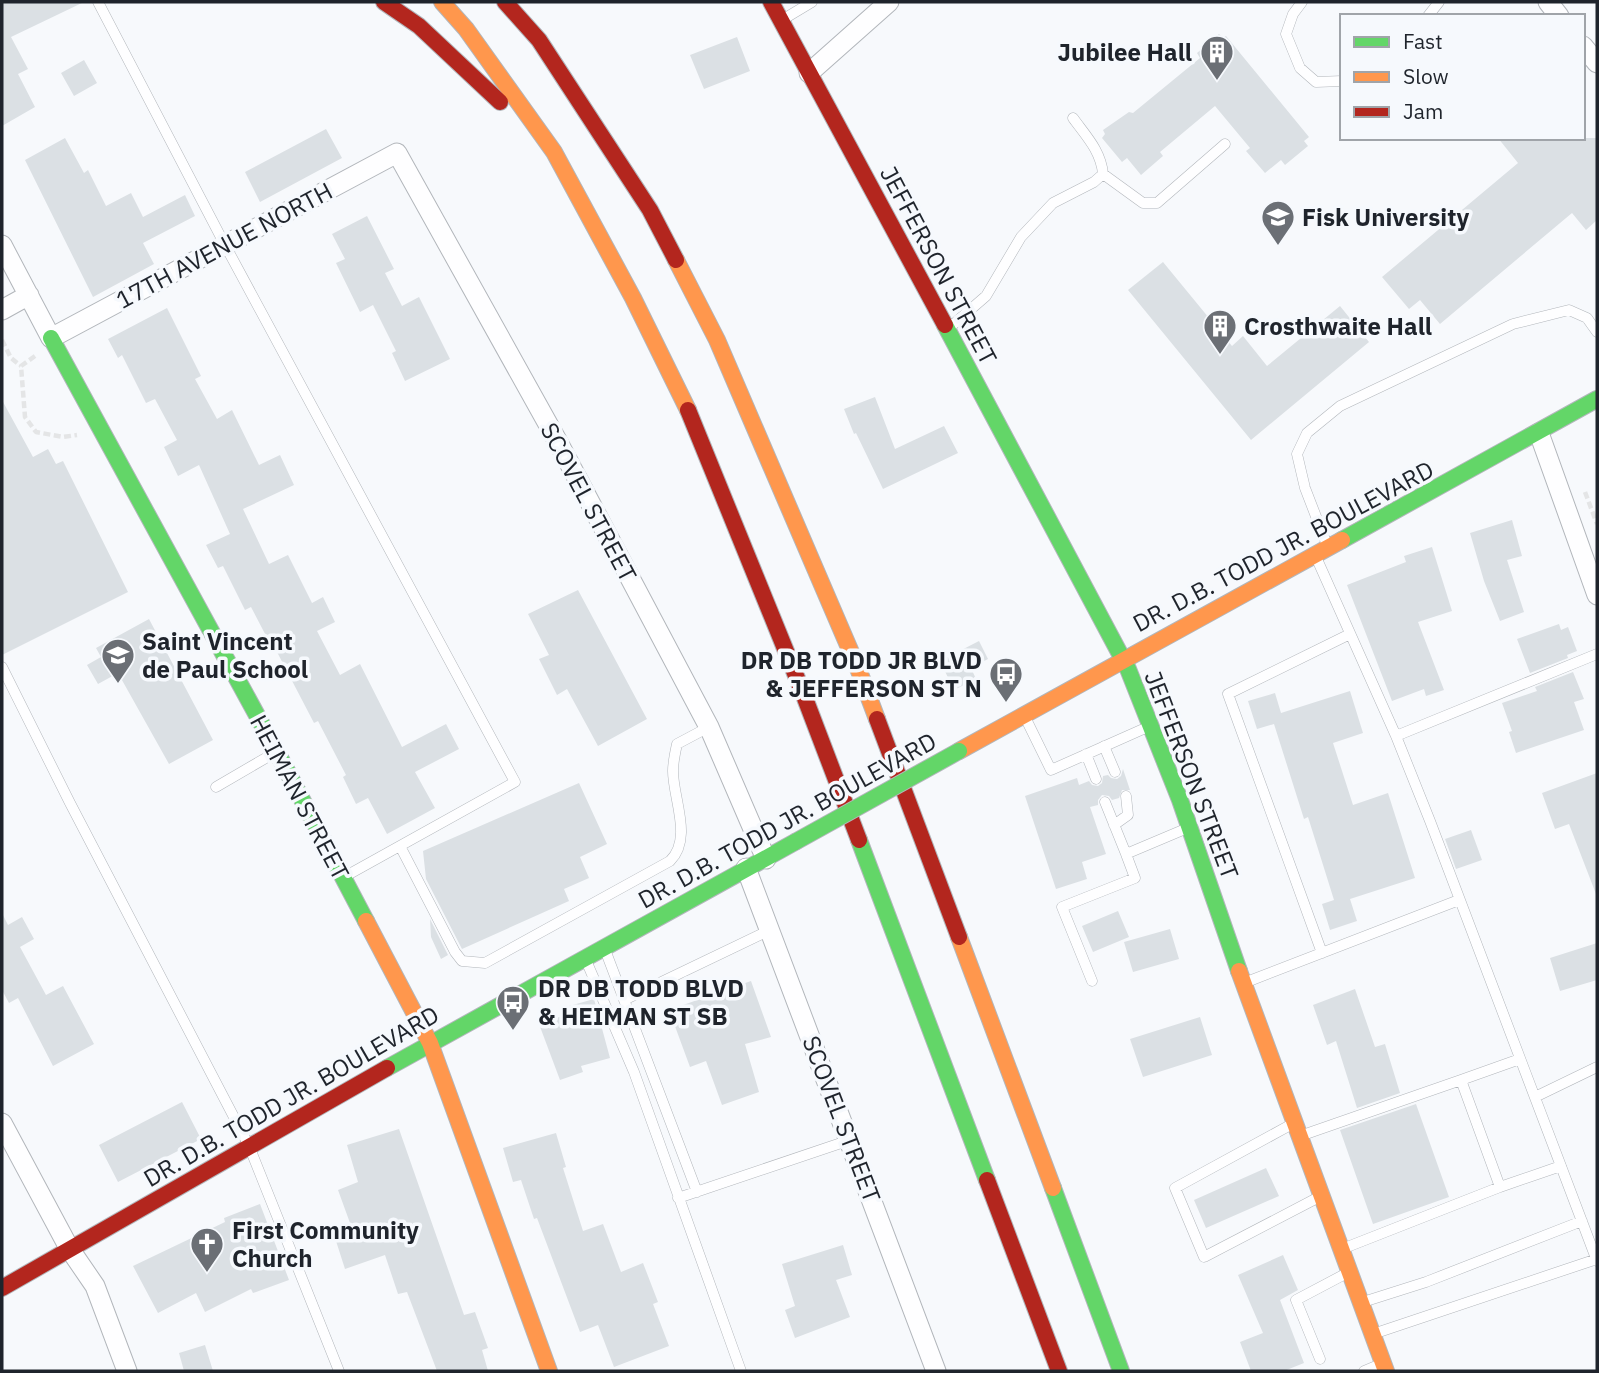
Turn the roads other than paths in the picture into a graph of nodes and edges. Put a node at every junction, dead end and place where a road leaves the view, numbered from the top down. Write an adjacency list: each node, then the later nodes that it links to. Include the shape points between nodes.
1 (98, 2): 20 (lane)
2 (384, 2): 16 (main road, via 419,26)
3 (442, 2): 16 (main road)
4 (505, 2): 91 (main road, via 539,40 650,210 717,340 859,671)
5 (771, 2): 9 (main road, JEFFERSON STREET)
6 (812, 2): 9 (lane)
7 (889, 2): 12 (street)
8 (1302, 2): 13 (lane, via 1286,34 1300,68 1316,82)
9 (782, 21): 12 (main road, JEFFERSON STREET)
10 (1585, 48): 11 (street)
11 (1597, 63)
12 (809, 73): 23 (main road, JEFFERSON STREET)
13 (1340, 81)
14 (1073, 118): 18 (lane, via 1097,150)
15 (1225, 144): 18 (lane, via 1157,203 1143,203)
16 (554, 152): 90 (main road, via 687,407 803,693)
17 (397, 153): 20 (street, 17TH AVENUE NORTH); 36 (street, SCOVEL STREET)
18 (1103, 174): 23 (lane, via 1053,203 1021,237 986,296)
19 (2, 245): 21 (street, HEIMAN STREET)
20 (225, 245): 25 (street, 17TH AVENUE NORTH); 48 (lane, via 515,782)
21 (29, 295): 22 (street); 25 (street, HEIMAN STREET)
22 (2, 310)
23 (948, 330): 32 (main road, JEFFERSON STREET)
24 (1597, 332): 28 (lane, via 1587,318 1569,310 1513,324 1340,406 1307,433 1297,454)
25 (51, 338): 39 (main road, HEIMAN STREET)
26 (1597, 399): 27 (main road, DR. D.B. TODD JR. BOULEVARD)
27 (1539, 433): 28 (main road, DR. D.B. TODD JR. BOULEVARD); 29 (street)
28 (1322, 552): 30 (lane); 32 (main road, DR. D.B. TODD JR. BOULEVARD)
29 (1595, 586)
30 (1350, 634): 37 (lane); 56 (lane, via 1228,694)
31 (1597, 654): 37 (lane)
32 (1123, 659): 34 (main road, DR. D.B. TODD JR. BOULEVARD); 35 (main road, JEFFERSON STREET)
33 (2, 667): 69 (lane)
34 (1024, 714): 40 (lane, via 1051,770); 50 (main road, DR. D.B. TODD JR. BOULEVARD, bridge)
35 (1152, 726): 38 (lane); 47 (main road, JEFFERSON STREET)
36 (709, 727): 48 (lane, via 677,744 673,773 679,816 677,854 485,963 462,961 455,952); 50 (street, SCOVEL STREET)
37 (1395, 736): 53 (lane)
38 (1104, 746): 40 (lane); 41 (lane)
39 (276, 752): 43 (lane); 52 (main road, HEIMAN STREET)
40 (1086, 754): 42 (lane)
41 (1115, 772)
42 (1096, 779)
43 (216, 787)
44 (1126, 796): 46 (lane, via 1128,816)
45 (1105, 802): 46 (lane)
46 (1114, 825): 49 (lane)
47 (1190, 827): 49 (lane); 59 (main road, JEFFERSON STREET)
48 (400, 846): 52 (lane)
49 (1126, 855): 58 (lane, via 1135,878 1062,906)
50 (766, 859): 51 (main road, DR. D.B. TODD JR. BOULEVARD)
51 (746, 868): 54 (street, SCOVEL STREET); 55 (main road, DR. D.B. TODD JR. BOULEVARD)
52 (343, 877): 61 (main road, HEIMAN STREET)
53 (1460, 900): 56 (lane); 62 (lane)
54 (770, 930): 60 (lane); 68 (street, SCOVEL STREET)
55 (604, 947): 57 (main road, DR. D.B. TODD JR. BOULEVARD); 60 (lane)
56 (1322, 953): 59 (lane)
57 (585, 957): 61 (main road, DR. D.B. TODD JR. BOULEVARD); 74 (lane, via 634,1072)
58 (1092, 982)
59 (1243, 984): 67 (main road, JEFFERSON STREET)
60 (624, 1000): 72 (lane)
61 (430, 1043): 69 (main road, DR. D.B. TODD JR. BOULEVARD); 87 (main road, HEIMAN STREET)
62 (1520, 1059): 64 (lane); 65 (lane)
63 (1597, 1067): 65 (lane)
64 (1461, 1080): 67 (lane); 71 (lane)
65 (1535, 1097): 70 (lane)
66 (2, 1123): 76 (street)
67 (1297, 1130): 73 (main road, JEFFERSON STREET); 73 (lane, via 1175,1188 1204,1257)
68 (850, 1140): 72 (lane); 89 (street, SCOVEL STREET)
69 (249, 1146): 76 (main road, DR. D.B. TODD JR. BOULEVARD); 86 (lane)
70 (1561, 1166): 71 (lane); 75 (lane)
71 (1500, 1187): 77 (lane)
72 (697, 1192): 74 (lane)
73 (1321, 1196): 77 (main road, JEFFERSON STREET)
74 (678, 1198): 88 (lane)
75 (1582, 1221): 78 (lane); 81 (lane)
76 (69, 1248): 80 (main road, DR. D.B. TODD JR. BOULEVARD); 85 (street, via 95,1286)
77 (1342, 1249): 79 (main road, JEFFERSON STREET)
78 (1597, 1260): 82 (lane)
79 (1349, 1272): 81 (main road, JEFFERSON STREET); 83 (lane, via 1296,1300)
80 (2, 1287)
81 (1361, 1303): 82 (main road, JEFFERSON STREET)
82 (1372, 1334): 84 (main road, JEFFERSON STREET)
83 (1320, 1359)
84 (1385, 1367): 92 (lane)
85 (127, 1371)
86 (339, 1371)
87 (549, 1371)
88 (741, 1371)
89 (936, 1371)
90 (1059, 1371)
91 (1121, 1371)
92 (1364, 1371)

